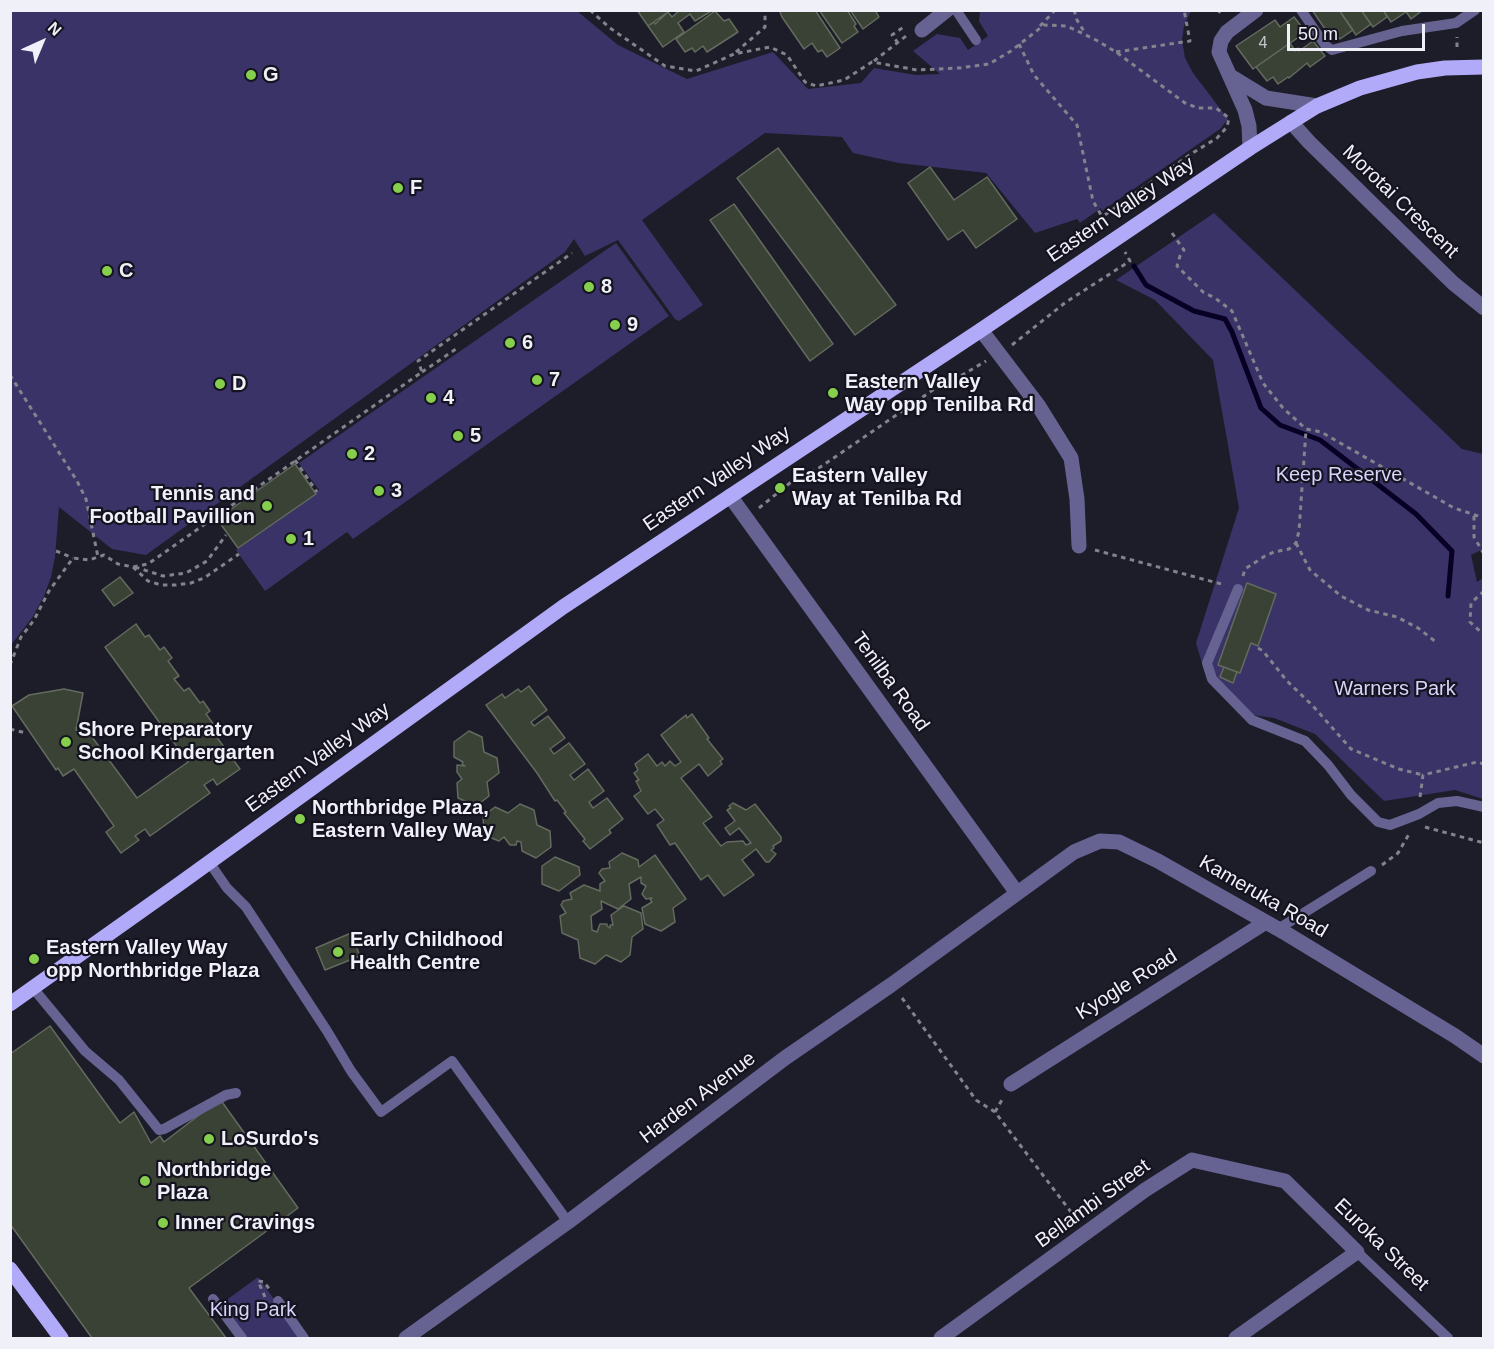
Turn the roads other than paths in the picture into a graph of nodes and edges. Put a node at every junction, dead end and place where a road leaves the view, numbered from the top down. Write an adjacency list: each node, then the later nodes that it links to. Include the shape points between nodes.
1 (947, 10): 6 (street)
2 (956, 10): 7 (lane)
3 (1256, 10): 9 (street, via 1221,41 1219,52)
4 (1301, 10): 5 (lane, via 1332,50 1402,31 1456,23)
5 (1475, 10)
6 (922, 30)
7 (976, 40)
8 (1484, 67): 10 (main road, Eastern Valley Way, via 1416,72 1360,88)
9 (1230, 76): 10 (street, via 1266,98); 12 (street, via 1245,110)
10 (1317, 106): 11 (main road, Eastern Valley Way)
11 (1291, 122): 12 (main road, Eastern Valley Way); 13 (street, Morotai Crescent, via 1453,283)
12 (1250, 148): 14 (main road, Eastern Valley Way)
13 (1484, 308)
14 (981, 330): 15 (main road, Eastern Valley Way); 16 (street, via 1038,405 1071,458)
15 (729, 496): 19 (main road, Eastern Valley Way, via 563,607); 21 (street, Tenilba Road)
16 (1079, 546)
17 (1238, 589): 18 (lane, via 1207,663 1222,692 1252,720 1305,741 1378,822 1390,825 1438,803 1457,801)
18 (1484, 807)
19 (209, 862): 23 (main road, Eastern Valley Way); 29 (lane, via 246,907 381,1112 452,1061)
20 (1371, 871): 22 (lane)
21 (1017, 893): 22 (street, Kameruka Road, via 1084,847 1112,840 1158,861); 29 (street, Harden Avenue, via 785,1058)
22 (1272, 926): 25 (street, Kameruka Road); 26 (street, Kyogle Road)
23 (33, 988): 24 (main road, Eastern Valley Way); 27 (lane, via 85,1051 119,1080 158,1129)
24 (10, 1004)
25 (1484, 1056)
26 (1011, 1084)
27 (236, 1093)
28 (1285, 1181): 30 (street, Euroka Street); 38 (street, Bellambi Street, via 1192,1160)
29 (568, 1222): 37 (street, Harden Avenue)
30 (1357, 1252): 39 (street); 40 (lane, Euroka Street)
31 (10, 1269): 34 (main road)
32 (213, 1299): 35 (lane)
33 (278, 1301): 36 (lane)
34 (61, 1338)
35 (242, 1338)
36 (304, 1338)
37 (406, 1338)
38 (941, 1338)
39 (1236, 1338)
40 (1448, 1338)

